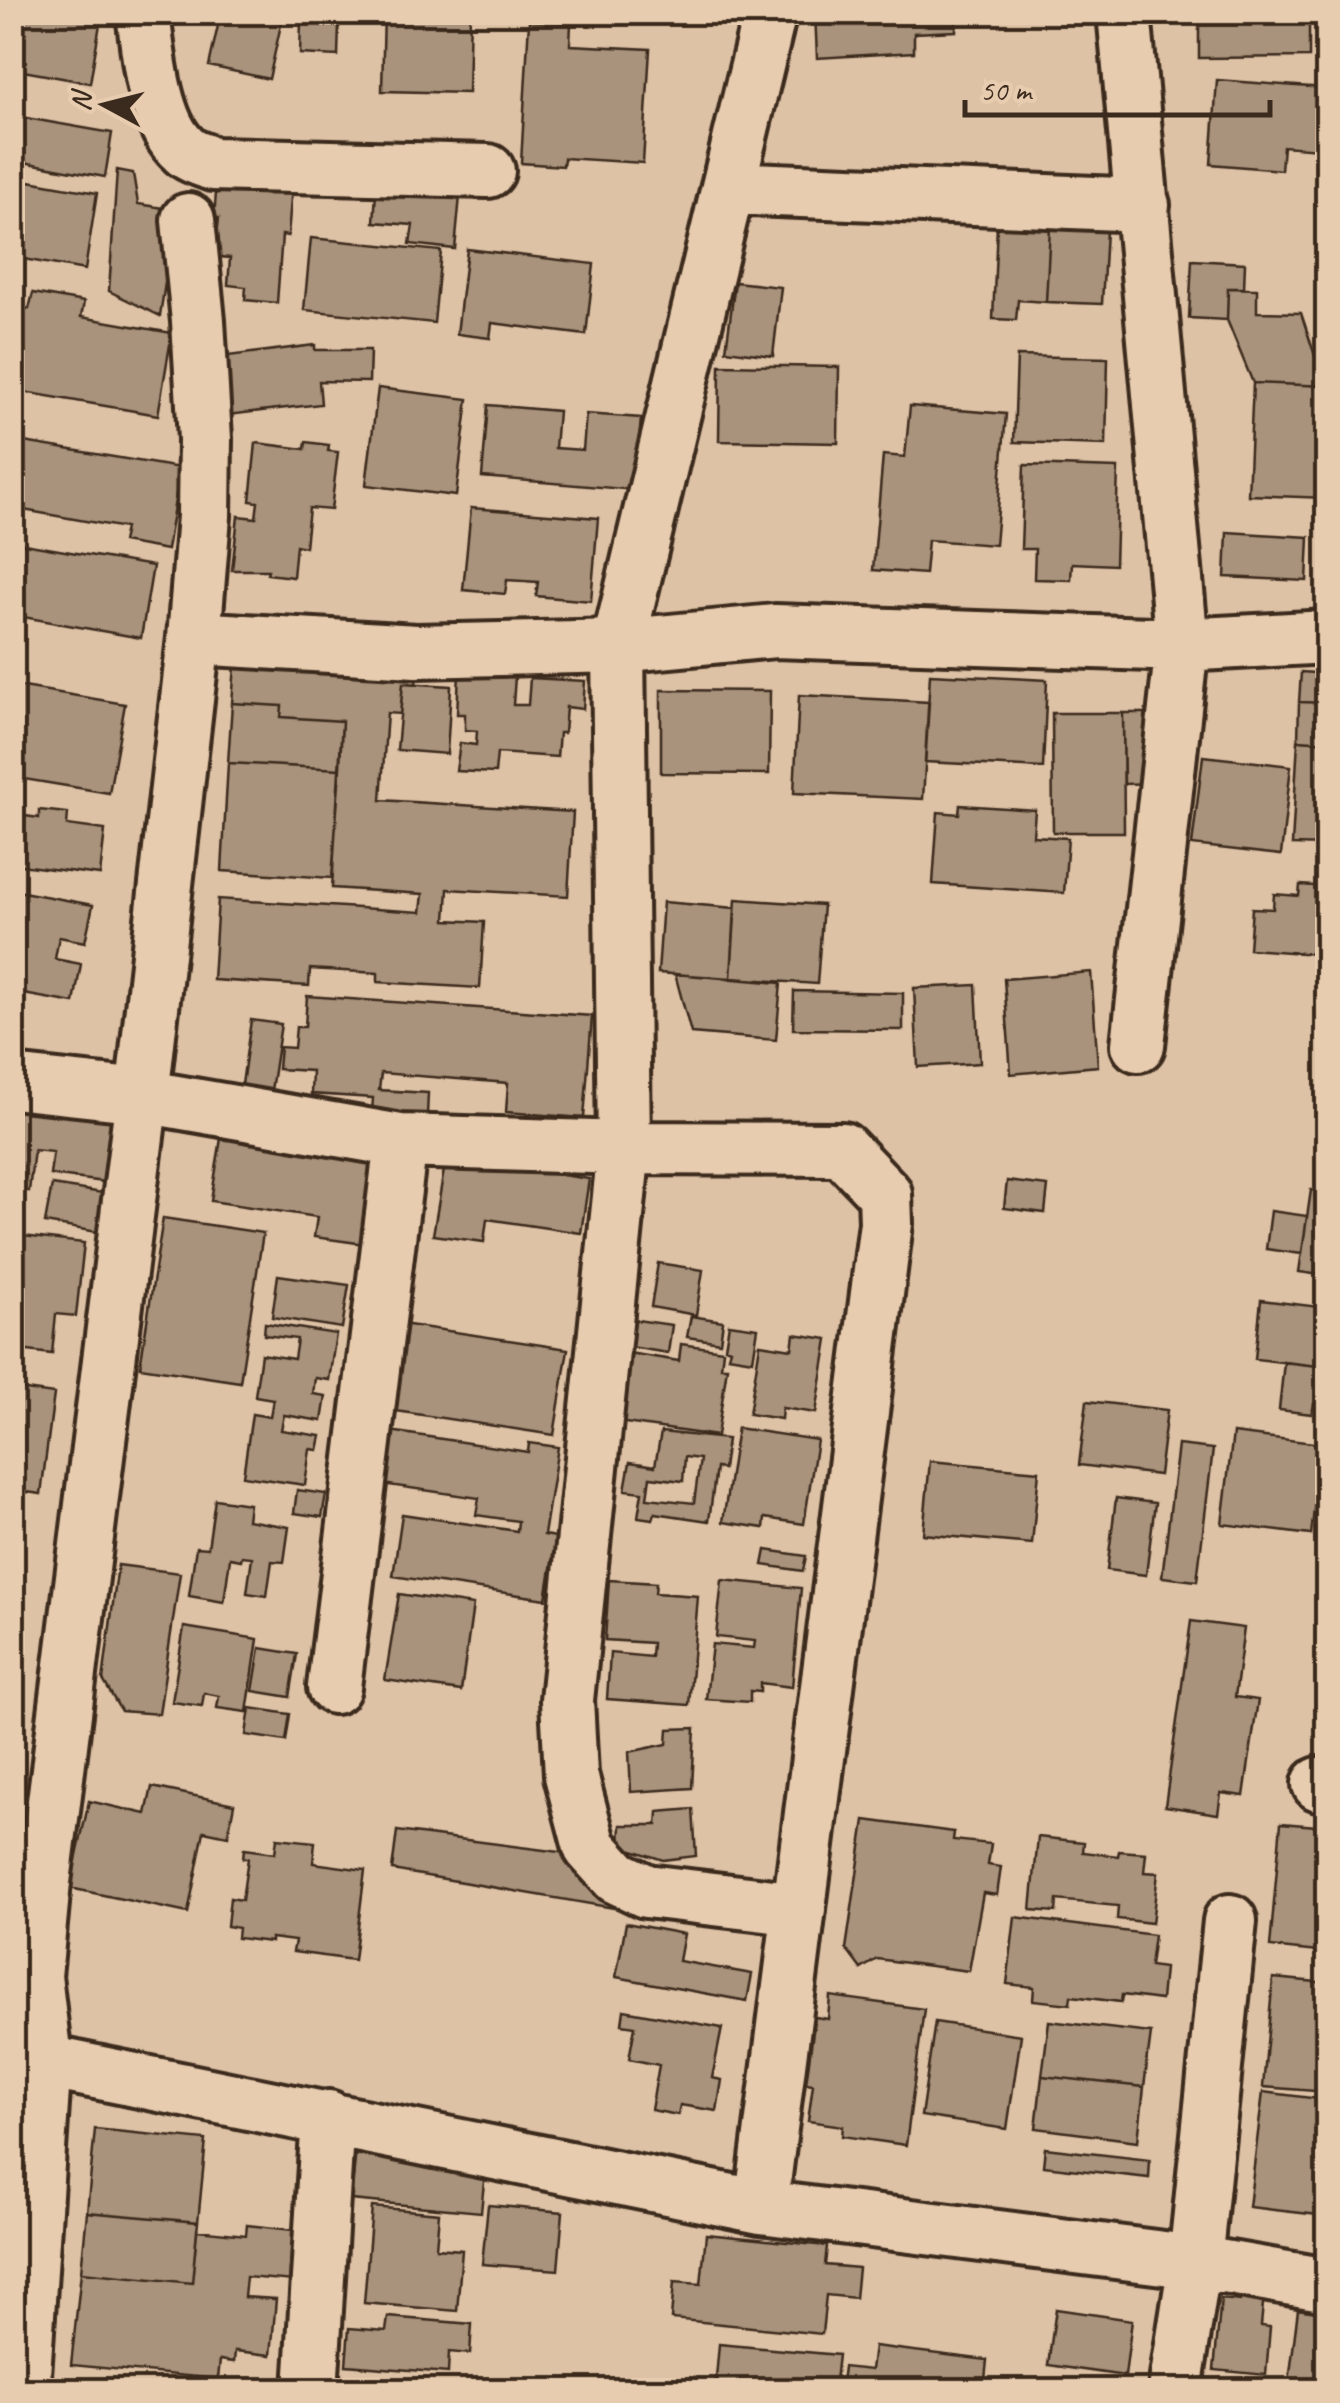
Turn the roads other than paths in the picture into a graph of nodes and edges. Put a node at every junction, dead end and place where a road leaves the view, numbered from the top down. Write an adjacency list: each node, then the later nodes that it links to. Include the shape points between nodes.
1 (142, 12): 4 (street, via 150,70 168,128 184,151 213,164)
2 (770, 12): 5 (street)
3 (1124, 12): 6 (street)
4 (488, 171)
5 (728, 188): 6 (street); 11 (street)
6 (1142, 205): 10 (street)
7 (188, 220): 9 (street, via 204,438)
8 (1328, 637): 10 (street)
9 (194, 638): 11 (street, via 416,651); 14 (street)
10 (1182, 645): 11 (street, via 775,632); 12 (street)
11 (618, 646): 16 (street)
12 (1138, 1046)
13 (12, 1082): 14 (street)
14 (142, 1096): 15 (street); 20 (street, via 44,1882)
15 (401, 1140): 16 (street); 17 (street)
16 (624, 1148): 18 (street, via 567,1700 571,1775 590,1847 617,1877 646,1891); 18 (street, via 842,1148 884,1194 886,1223)
17 (334, 1688)
18 (799, 1909): 22 (street)
19 (1230, 1921): 23 (street)
20 (29, 2057): 21 (street); 25 (street)
21 (328, 2117): 22 (street); 26 (street)
22 (762, 2207): 23 (street)
23 (1195, 2262): 24 (street); 27 (street)
24 (1328, 2285)
25 (24, 2390)
26 (311, 2390)
27 (1175, 2390)

